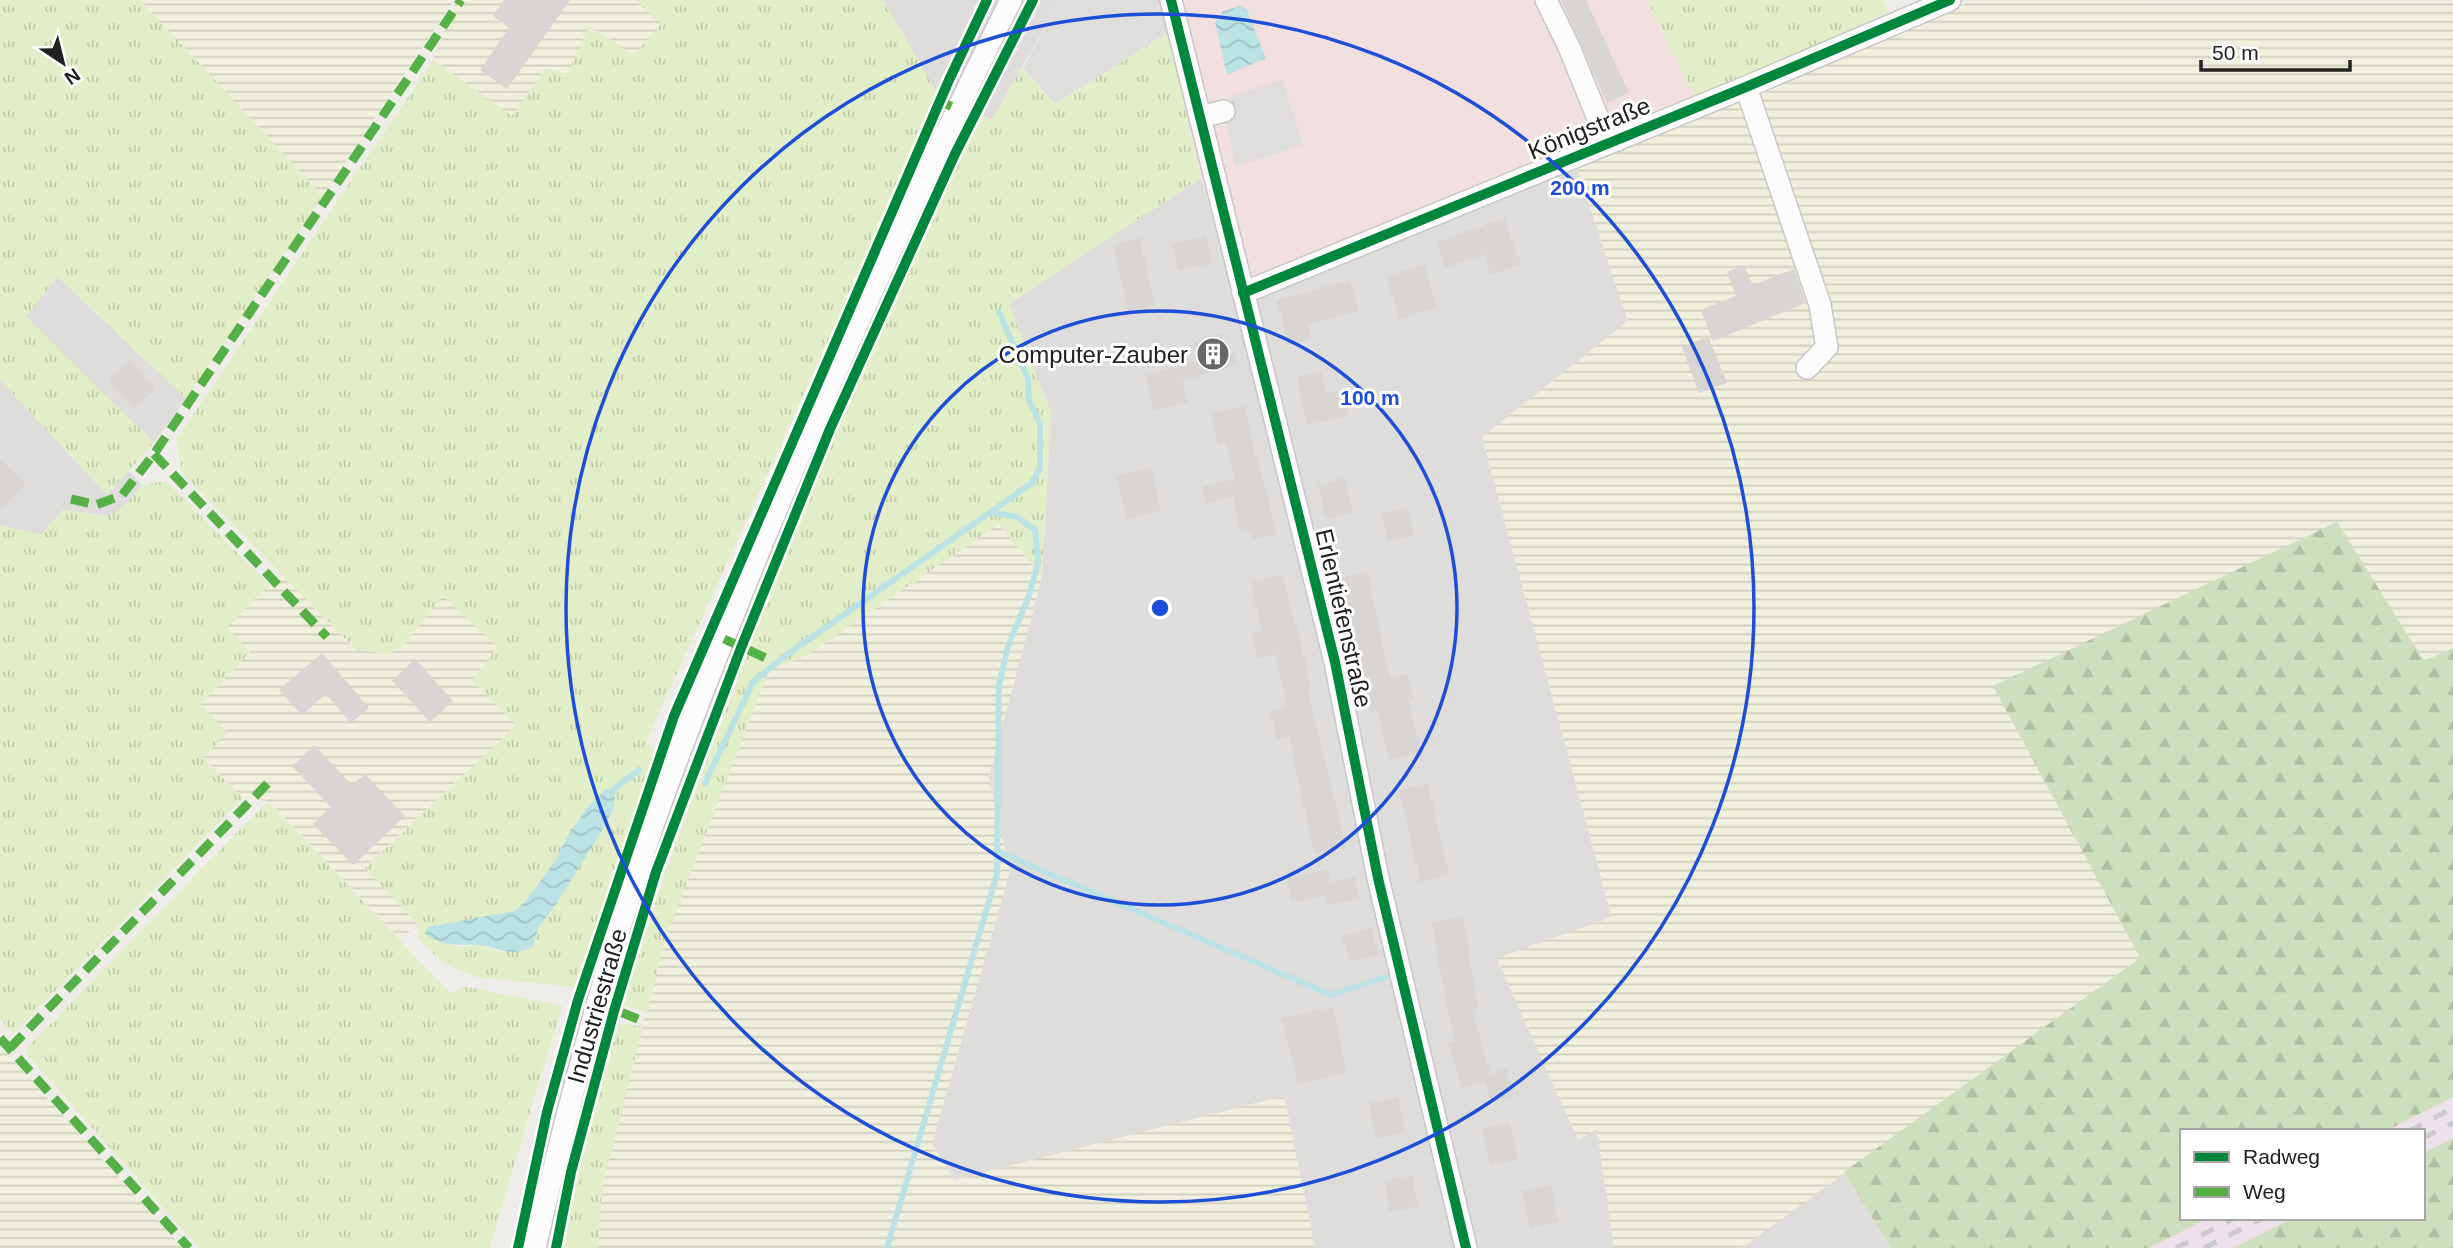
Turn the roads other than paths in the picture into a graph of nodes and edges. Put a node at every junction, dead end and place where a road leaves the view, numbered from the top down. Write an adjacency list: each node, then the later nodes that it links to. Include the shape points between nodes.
1 (1011, 0): 11 (street, Industriestraße, via 844,350 707,683 647,844 597,1003)
2 (1171, 0): 7 (street, Erlentiefenstraße)
3 (1546, 0): 8 (street)
4 (1950, 0): 5 (street, Königstraße)
5 (1746, 87): 8 (street, Königstraße); 10 (street, via 1820,305 1826,347)
6 (1224, 111): 7 (street)
7 (1200, 117): 9 (street, Erlentiefenstraße)
8 (1608, 143): 9 (street, Königstraße)
9 (1243, 293): 12 (street, Erlentiefenstraße, via 1335,662 1378,878)
10 (1807, 368)
11 (535, 1248)
12 (1466, 1248)

